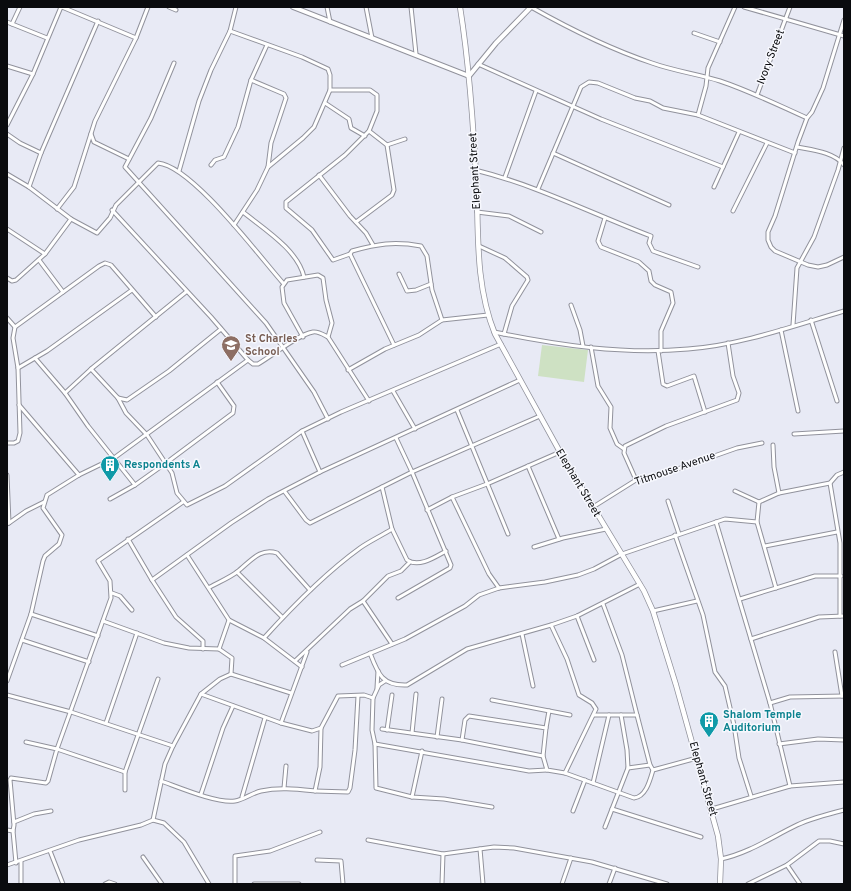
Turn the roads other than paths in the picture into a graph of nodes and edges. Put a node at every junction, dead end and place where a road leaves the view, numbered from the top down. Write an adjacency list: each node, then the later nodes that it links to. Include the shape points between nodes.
1 (20, 7): 21 (street)
2 (61, 7): 18 (street); 25 (street)
3 (148, 7): 26 (street)
4 (169, 7): 15 (street)
5 (236, 7): 22 (street)
6 (293, 7): 20 (street)
7 (327, 7): 20 (street)
8 (366, 7): 27 (street)
9 (411, 7): 30 (street)
10 (460, 7): 35 (main road, Elephant Street)
11 (531, 7): 32 (street); 36 (street, via 573,31 622,52 654,64)
12 (735, 7): 28 (street)
13 (744, 7): 16 (street)
14 (790, 7): 16 (street, Ivory Street)
15 (176, 10)
16 (786, 19): 24 (street); 40 (street, Ivory Street)
17 (844, 20): 24 (street)
18 (98, 21): 26 (street); 58 (street)
19 (7, 22): 21 (street)
20 (330, 22): 27 (street)
21 (12, 24): 25 (street)
22 (230, 31): 29 (street); 68 (street, via 199,101)
23 (694, 33): 28 (street)
24 (842, 36): 44 (street, via 823,88)
25 (47, 38): 34 (street)
26 (136, 38): 49 (street)
27 (372, 38): 30 (street)
28 (720, 42): 36 (street, via 708,68)
29 (267, 45): 37 (street); 38 (street, via 328,69)
30 (416, 54): 35 (street)
31 (174, 63): 61 (street, via 151,118)
32 (478, 64): 35 (street); 39 (street)
33 (7, 66): 34 (street)
34 (33, 74): 45 (street)
35 (469, 76): 67 (main road, Elephant Street)
36 (707, 78): 40 (street); 43 (street)
37 (251, 80): 63 (street, via 238,127 223,158 215,160); 65 (street, via 284,94 286,98 271,142)
38 (330, 90): 41 (street); 46 (street, via 374,92 377,111)
39 (536, 91): 42 (street); 71 (street)
40 (757, 95): 44 (street)
41 (325, 103): 50 (street, via 349,119 351,128); 65 (street, via 314,127)
42 (572, 106): 43 (street, via 583,84 594,82 663,108); 59 (street); 66 (street)
43 (698, 115): 47 (street)
44 (807, 118): 56 (street)
45 (7, 125)
46 (369, 131): 50 (street); 55 (street)
47 (739, 132): 53 (street); 66 (street)
48 (7, 134): 58 (street)
49 (91, 134): 52 (street); 54 (street)
50 (365, 136): 70 (street)
51 (404, 139): 55 (street)
52 (94, 142): 54 (street); 61 (street)
53 (767, 143): 60 (street); 79 (street)
54 (87, 145): 77 (street, via 74,187)
55 (387, 145): 84 (street, via 394,186 392,195)
56 (797, 147): 60 (street); 62 (street, via 818,151)
57 (844, 148): 62 (street)
58 (41, 153): 73 (street)
59 (553, 153): 75 (street); 76 (street)
60 (795, 153): 94 (street, via 768,232 768,240 776,251)
61 (129, 159): 72 (street, via 125,167)
62 (840, 160): 64 (street); 94 (street, via 814,237)
63 (211, 165)
64 (844, 165)
65 (268, 167): 80 (street)
66 (723, 167): 74 (street)
67 (475, 170): 71 (street); 81 (main road, Elephant Street)
68 (179, 171): 72 (street, via 158,163); 85 (street)
69 (7, 174): 73 (street)
70 (319, 174): 84 (street); 91 (street, via 286,202 286,208 312,230 333,260)
71 (505, 177): 75 (street)
72 (139, 182): 78 (street); 124 (street, via 251,304)
73 (29, 187): 77 (street)
74 (714, 187)
75 (538, 189): 82 (street)
76 (669, 205)
77 (56, 209): 83 (street)
78 (112, 210): 83 (street, via 110,218 97,233); 103 (street)
79 (733, 211)
80 (243, 212): 85 (street); 97 (street, via 290,251 301,266)
81 (477, 212): 87 (street, via 509,216); 89 (main road, Elephant Street)
82 (605, 218): 95 (street, via 651,236 649,243 653,251); 125 (street, via 598,241 601,247 639,262 649,271 651,281 655,285 671,292 673,303 661,331)
83 (71, 219): 90 (street)
84 (356, 222): 88 (street)
85 (234, 225): 99 (street)
86 (7, 229): 90 (street)
87 (541, 232)
88 (373, 245): 91 (street, via 352,251); 100 (street, via 401,242 421,246 427,256)
89 (479, 246): 106 (main road, Elephant Street, via 481,279); 116 (street, via 505,258 528,280 512,306)
90 (45, 254): 93 (street)
91 (350, 254): 121 (street)
92 (844, 257): 94 (street, via 818,267)
93 (39, 260): 98 (street, via 16,280); 102 (street)
94 (799, 261): 111 (street)
95 (698, 267)
96 (399, 274): 100 (street, via 407,291)
97 (304, 277): 99 (street); 118 (street, via 318,275 323,278 332,323)
98 (7, 278)
99 (283, 283): 117 (street, via 284,303)
100 (431, 284): 109 (street)
101 (132, 290): 102 (street, via 111,265 105,263); 107 (street); 126 (street)
102 (63, 292): 112 (street)
103 (186, 292): 107 (street); 113 (street)
104 (571, 305): 122 (street)
105 (844, 311): 110 (street)
106 (488, 315): 109 (street); 115 (main road, Elephant Street)
107 (156, 317): 129 (street)
108 (7, 318): 112 (street)
109 (442, 320): 121 (street, via 419,335)
110 (811, 320): 111 (street); 137 (street)
111 (793, 325): 114 (street)
112 (14, 327): 128 (street, via 13,338)
113 (221, 329): 127 (street); 135 (street, via 143,390 127,400)
114 (781, 330): 119 (street); 140 (street)
115 (494, 332): 116 (street); 120 (main road, Elephant Street)
116 (504, 334): 122 (street)
117 (303, 337): 118 (street, via 314,331); 124 (street)
118 (328, 337): 130 (street)
119 (728, 343): 125 (street); 141 (street, via 733,376 739,393 737,400)
120 (501, 344): 131 (main road, Elephant Street); 133 (street)
121 (394, 345): 130 (street)
122 (583, 346): 123 (street)
123 (591, 347): 125 (street); 154 (street, via 598,386 611,407 610,428 617,444)
124 (282, 349): 127 (street, via 258,364); 143 (street, via 314,392)
125 (659, 351): 141 (street, via 663,384 667,386 694,376)
126 (35, 358): 128 (street); 134 (street)
127 (248, 360): 132 (street)
128 (18, 368): 138 (street)
129 (91, 369): 134 (street); 135 (street)
130 (348, 370): 136 (street)
131 (520, 380): 139 (street); 142 (main road, Elephant Street)
132 (217, 382): 148 (street); 157 (street, via 234,406 233,413)
133 (393, 391): 136 (street); 144 (street)
134 (66, 393): 156 (street)
135 (118, 398): 148 (street, via 126,413)
136 (369, 401): 143 (street)
137 (837, 401)
138 (18, 405): 150 (street, via 20,434 14,443); 163 (street)
139 (457, 410): 144 (street); 153 (street)
140 (798, 410)
141 (705, 412): 154 (street, via 666,426 625,446)
142 (540, 416): 153 (street); 155 (main road, Elephant Street)
143 (328, 420): 146 (street)
144 (415, 429): 149 (street)
145 (844, 430): 147 (street)
146 (302, 431): 159 (street); 176 (street, via 225,486 187,505)
147 (794, 434)
148 (147, 435): 156 (street); 157 (street)
149 (396, 438): 159 (street); 160 (street)
150 (7, 443)
151 (762, 443): 164 (street, Titmouse Avenue, via 737,448 669,472)
152 (773, 445): 171 (street)
153 (472, 446): 160 (street); 166 (street)
154 (624, 449): 164 (street)
155 (560, 452): 158 (street); 178 (main road, Elephant Street)
156 (114, 458): 163 (street); 167 (street)
157 (166, 463): 167 (street); 176 (street)
158 (528, 466): 166 (street); 189 (street)
159 (320, 472): 170 (street)
160 (412, 472): 168 (street); 179 (street)
161 (844, 472): 165 (street)
162 (7, 475): 182 (street)
163 (79, 475): 175 (street, via 48,495)
164 (636, 480): 178 (street, Titmouse Avenue)
165 (830, 483): 171 (street); 185 (street)
166 (488, 484): 172 (street); 186 (street)
167 (135, 485): 173 (street)
168 (382, 487): 170 (street, via 310,523); 183 (street)
169 (735, 490): 177 (street)
170 (285, 492): 195 (street, via 268,499)
171 (779, 493): 177 (street)
172 (452, 498): 179 (street); 202 (street)
173 (110, 499)
174 (668, 501): 187 (street)
175 (44, 502): 182 (street); 213 (street, via 43,508 62,535 59,544 43,561)
176 (183, 502): 188 (street)
177 (759, 502): 181 (street)
178 (593, 507): 184 (main road, Elephant Street)
179 (427, 510): 193 (street)
180 (716, 522): 181 (street, via 725,519); 187 (street); 207 (street)
181 (757, 522): 191 (street)
182 (8, 524)
183 (392, 529): 196 (street); 204 (street, via 334,567)
184 (606, 529): 189 (street); 194 (main road, Elephant Street)
185 (837, 532): 190 (street); 191 (street)
186 (508, 534)
187 (677, 534): 194 (street); 209 (street)
188 (128, 539): 199 (street); 205 (street, via 98,561 110,581)
189 (559, 539): 192 (street)
190 (842, 543): 198 (street)
191 (765, 546): 203 (street)
192 (534, 547)
193 (446, 551): 196 (street, via 428,560); 206 (street, via 451,562 450,568)
194 (622, 554): 200 (main road, Elephant Street); 202 (street, via 578,576)
195 (187, 555): 199 (street); 201 (street)
196 (410, 562): 208 (street, via 401,571 388,576)
197 (237, 572): 201 (street); 204 (street, via 262,553 270,551 277,553); 217 (street)
198 (840, 576): 203 (street, via 815,576); 215 (street)
199 (152, 580): 228 (street, via 176,617 203,641)
200 (640, 584): 210 (street); 212 (main road, Elephant Street)
201 (210, 588): 218 (street)
202 (499, 588): 227 (street, via 475,597 460,608)
203 (776, 588): 207 (street)
204 (310, 590): 217 (street)
205 (112, 592): 211 (street, via 120,596); 219 (street)
206 (398, 598)
207 (740, 599): 225 (street)
208 (363, 601): 227 (street); 230 (street, via 350,609)
209 (697, 601): 212 (street); 301 (street, via 703,616 715,672 725,686 739,758)
210 (603, 604): 214 (street); 263 (street, via 622,655)
211 (132, 610)
212 (653, 611): 283 (main road, Elephant Street)
213 (31, 614): 223 (street); 226 (street)
214 (577, 616): 220 (street); 233 (street)
215 (840, 616): 216 (street); 225 (street, via 819,617)
216 (844, 616)
217 (282, 617): 224 (street)
218 (229, 620): 224 (street); 229 (street)
219 (103, 621): 221 (street); 223 (street)
220 (551, 625): 222 (street); 260 (street, via 567,659 578,695 595,706)
221 (137, 633): 228 (street, via 164,643); 266 (street)
222 (522, 634): 241 (street, via 467,649 407,685); 243 (street)
223 (98, 636): 235 (street)
224 (264, 638): 234 (street)
225 (751, 639): 255 (street)
226 (22, 640): 235 (street); 242 (street)
227 (392, 644): 232 (street)
228 (203, 649): 229 (street)
229 (219, 649): 239 (street, via 232,658)
230 (307, 650): 234 (street); 237 (street)
231 (835, 652): 251 (street)
232 (370, 653): 236 (street); 238 (street)
233 (594, 660)
234 (295, 661): 237 (street)
235 (89, 662): 258 (street)
236 (342, 665)
237 (302, 666): 245 (street)
238 (378, 671): 241 (street); 244 (street)
239 (231, 674): 245 (street); 246 (street, via 220,679)
240 (158, 679): 272 (street)
241 (385, 681): 244 (street)
242 (7, 682)
243 (533, 686)
244 (377, 688): 252 (street)
245 (291, 693): 265 (street)
246 (202, 694): 256 (street); 279 (street)
247 (416, 694): 271 (street)
248 (7, 695): 258 (street)
249 (392, 695): 270 (street)
250 (358, 696): 252 (street); 267 (street, via 338,696); 298 (street, via 355,754 350,788 348,792 343,793)
251 (843, 696): 255 (street, via 790,698)
252 (373, 698): 277 (street, via 372,730)
253 (442, 699): 273 (street)
254 (492, 700): 257 (street)
255 (770, 703): 278 (street)
256 (233, 706): 264 (street); 300 (street)
257 (550, 710): 259 (street); 268 (street)
258 (71, 712): 266 (street); 280 (street)
259 (570, 715)
260 (594, 715): 261 (street); 290 (street)
261 (609, 715): 262 (street); 294 (street)
262 (621, 715): 263 (street); 286 (street)
263 (637, 715): 284 (street)
264 (265, 718): 265 (street); 303 (street)
265 (281, 723): 267 (street, via 312,731)
266 (106, 724): 272 (street)
267 (321, 728): 298 (street, via 320,767)
268 (546, 728): 274 (street, via 469,716 465,720); 282 (street)
269 (382, 730): 270 (street)
270 (387, 730): 271 (street)
271 (412, 733): 273 (street)
272 (137, 734): 279 (street); 289 (street)
273 (437, 737): 274 (street)
274 (462, 740): 282 (street)
275 (844, 740): 278 (street, via 818,739)
276 (26, 742): 280 (street)
277 (375, 744): 281 (street); 302 (street, via 376,788)
278 (779, 744): 295 (street)
279 (173, 746): 292 (street)
280 (57, 749): 289 (street); 311 (street, via 46,783 11,778)
281 (422, 751): 287 (street, via 529,771); 302 (street)
282 (543, 756): 287 (street)
283 (697, 758): 288 (street); 306 (main road, Elephant Street)
284 (650, 765): 286 (street); 288 (street)
285 (286, 766): 296 (street)
286 (628, 768): 299 (street)
287 (547, 770): 290 (street)
288 (653, 770): 299 (street, via 645,789 638,797)
289 (125, 772): 297 (street)
290 (565, 773): 291 (street)
291 (585, 780): 294 (street); 309 (street)
292 (161, 781): 300 (street); 310 (street)
293 (844, 782): 295 (street)
294 (593, 783): 299 (street)
295 (790, 786): 301 (street)
296 (284, 788): 298 (street); 303 (street, via 261,791)
297 (125, 790)
298 (315, 791)
299 (619, 793): 305 (street)
300 (200, 794): 303 (street, via 228,801)
301 (751, 796): 306 (street)
302 (412, 797): 304 (street)
303 (242, 798)
304 (492, 807)
305 (612, 809): 312 (street); 316 (street)
306 (712, 809): 324 (main road, Elephant Street)
307 (844, 810): 324 (street, via 818,816 756,847)
308 (51, 811): 311 (street)
309 (573, 811)
310 (153, 820): 320 (street, via 109,831); 337 (street, via 164,823 184,842)
311 (14, 822): 314 (street)
312 (605, 828)
313 (7, 830): 314 (street)
314 (13, 830): 327 (street)
315 (320, 832): 338 (street, via 270,851 235,856)
316 (701, 837)
317 (368, 840): 321 (street)
318 (844, 844): 329 (street, via 819,841)
319 (480, 849): 321 (street); 323 (street, via 514,848); 343 (street)
320 (50, 851): 326 (street); 333 (street)
321 (443, 854): 342 (street)
322 (143, 857): 336 (street)
323 (571, 858): 330 (street); 344 (street)
324 (721, 859): 347 (main road, Elephant Street)
325 (317, 860): 341 (street, via 341,860)
326 (21, 861): 327 (street); 332 (street)
327 (16, 863): 328 (street)
328 (7, 864)
329 (787, 865): 331 (street); 350 (street)
330 (615, 868): 345 (street); 346 (street)
331 (761, 879): 348 (street); 349 (street)
332 (21, 884)
333 (63, 884)
334 (105, 884): 335 (street)
335 (115, 884)
336 (162, 884)
337 (209, 884)
338 (235, 884)
339 (254, 884): 340 (street)
340 (299, 884)
341 (343, 884)
342 (442, 884)
343 (483, 884)
344 (562, 884)
345 (609, 884)
346 (667, 884)
347 (720, 884)
348 (748, 884)
349 (764, 884)
350 (800, 884)

